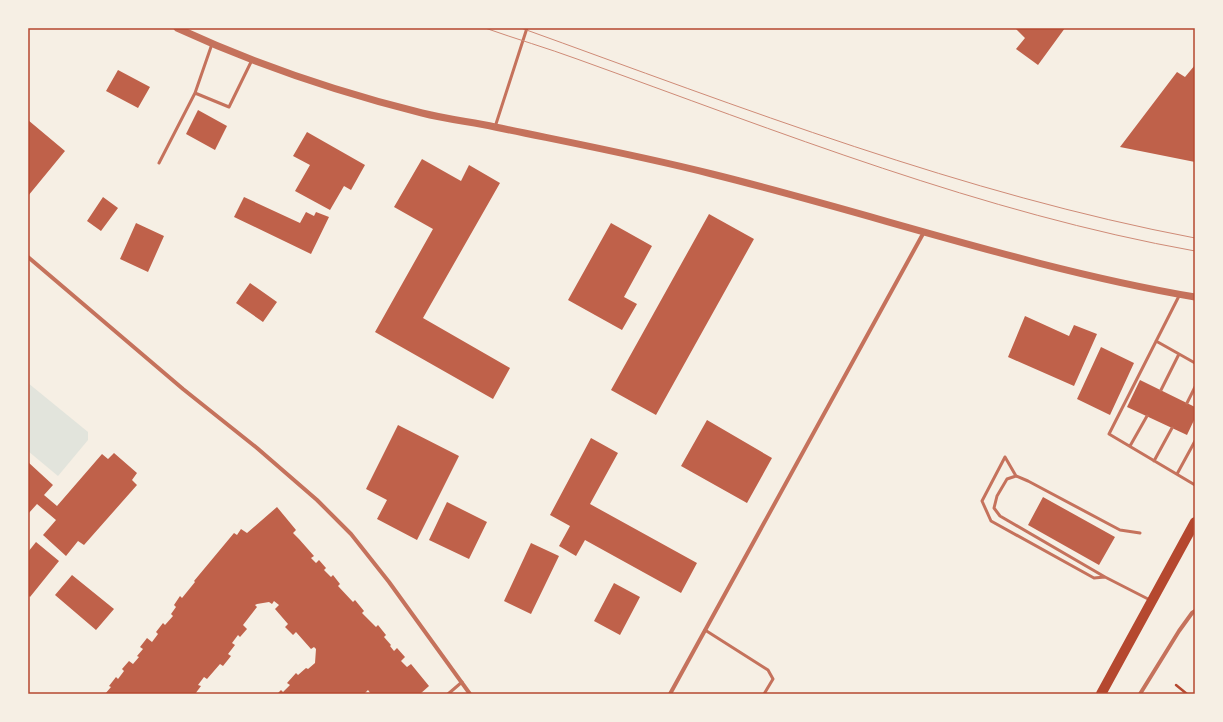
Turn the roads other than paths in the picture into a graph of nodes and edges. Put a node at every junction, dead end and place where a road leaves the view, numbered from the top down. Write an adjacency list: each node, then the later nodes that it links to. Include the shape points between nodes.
1 (177, 28): 3 (street)
2 (527, 28): 6 (lane)
3 (212, 44): 4 (street); 5 (lane)
4 (252, 60): 5 (lane, via 229,107); 6 (street, via 424,114)
5 (195, 93): 7 (lane)
6 (496, 128): 8 (street, via 709,173)
7 (159, 163)
8 (924, 231): 10 (street, via 1038,263); 31 (street)
9 (28, 257): 32 (street, via 317,500 351,534)
10 (1180, 294): 11 (street); 12 (lane)
11 (1195, 297)
12 (1156, 341): 13 (lane); 21 (lane, via 1109,434)
13 (1179, 354): 14 (lane); 16 (lane)
14 (1195, 363)
15 (1195, 388): 17 (lane)
16 (1161, 390)
17 (1187, 403)
18 (1146, 416): 21 (lane)
19 (1172, 428): 22 (lane)
20 (1195, 441): 23 (lane)
21 (1130, 446): 22 (lane)
22 (1154, 460): 23 (lane)
23 (1177, 474): 25 (lane)
24 (1016, 476): 27 (lane, via 1120,530); 28 (lane, via 1007,478 997,496 994,508 1000,516); 28 (lane, via 1005,458 982,501 991,521 1094,578)
25 (1195, 485)
26 (1195, 522): 29 (main road)
27 (1140, 533)
28 (1105, 577): 29 (lane)
29 (1152, 601): 37 (main road)
30 (1195, 612): 38 (street, via 1179,631)
31 (705, 630): 35 (street); 36 (lane, via 768,670 773,679)
32 (462, 682): 33 (lane); 34 (street)
33 (448, 694)
34 (470, 694)
35 (670, 694)
36 (764, 694)
37 (1100, 694)
38 (1140, 694)

